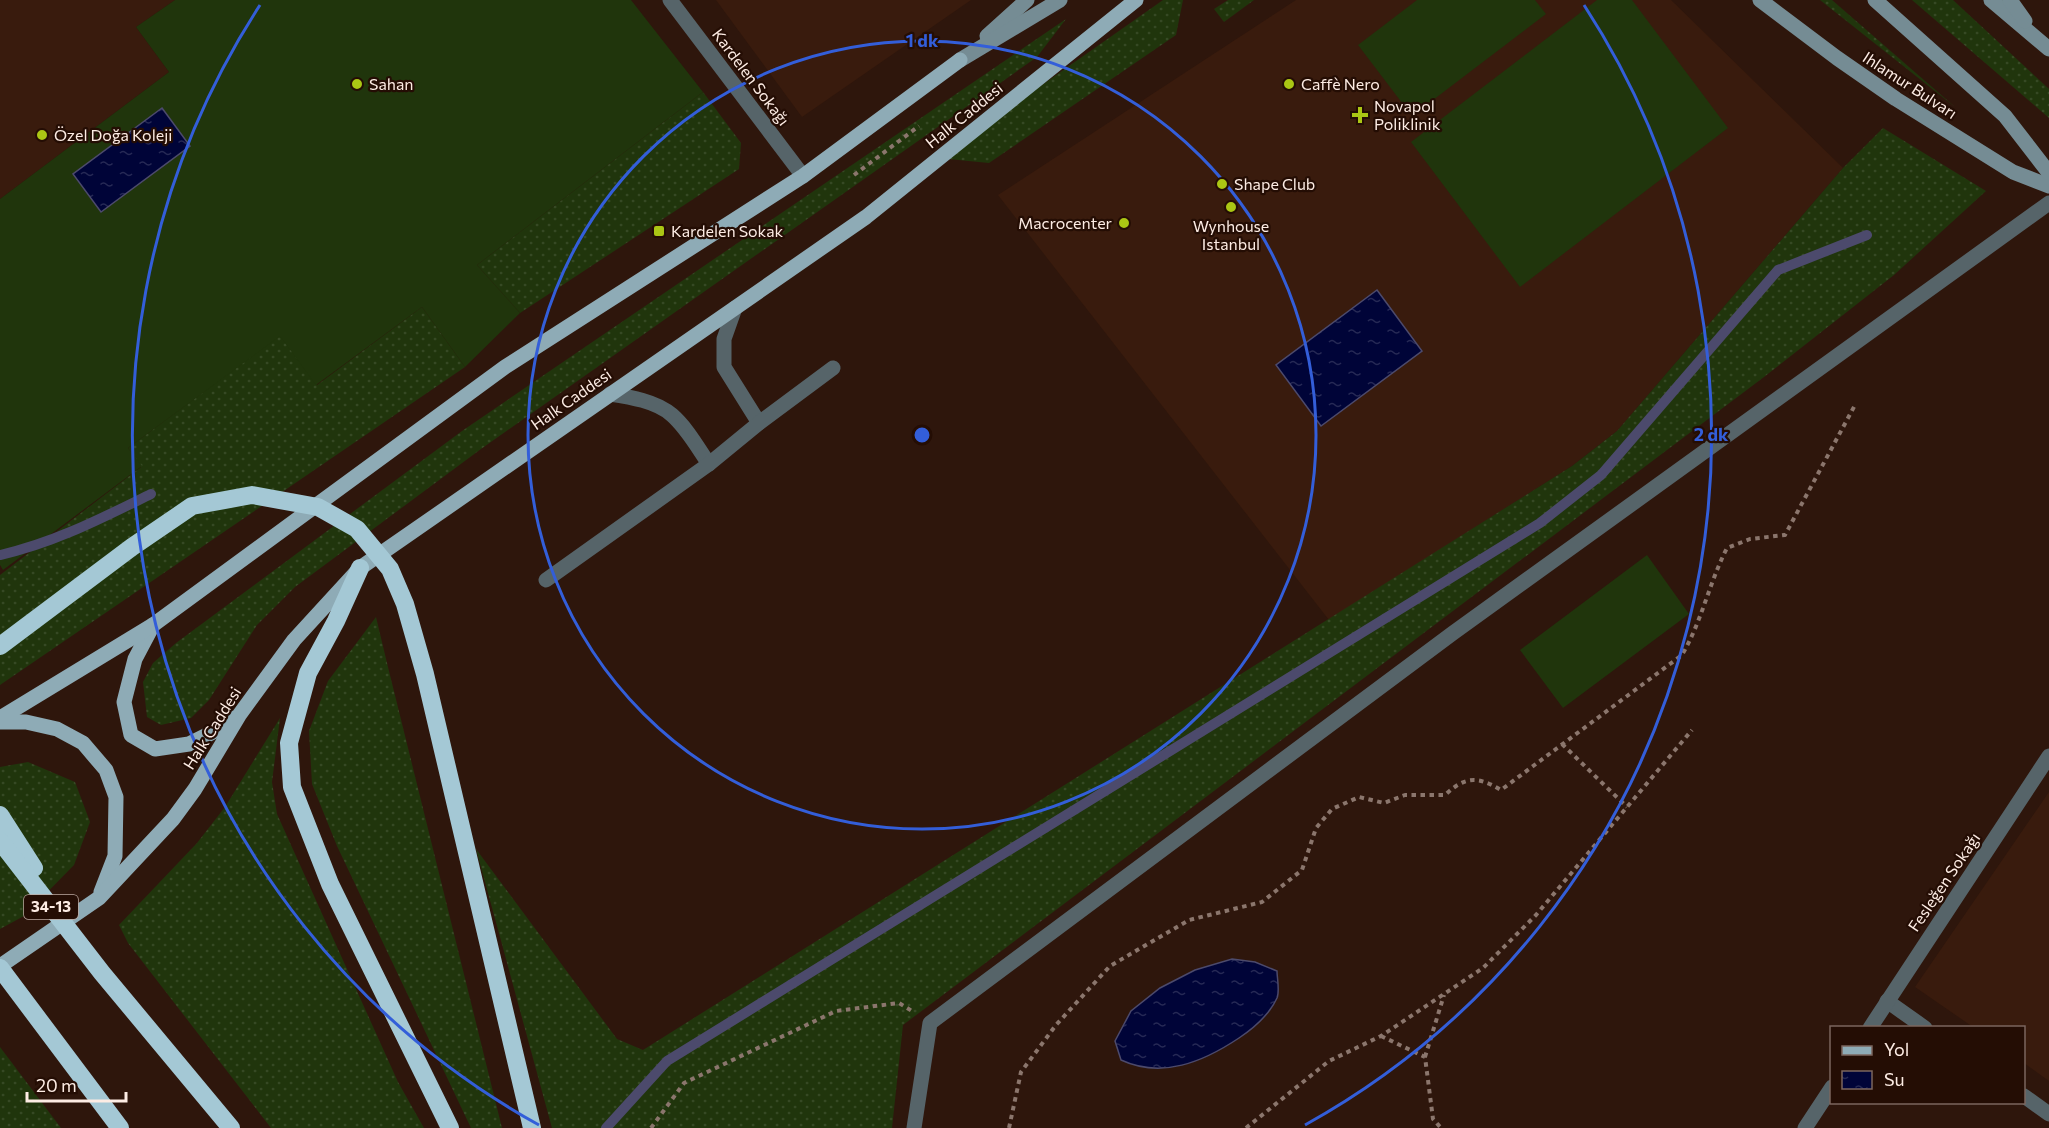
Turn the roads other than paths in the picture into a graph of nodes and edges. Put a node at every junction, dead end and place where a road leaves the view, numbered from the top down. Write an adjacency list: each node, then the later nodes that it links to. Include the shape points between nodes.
1 (670, 0): 12 (street, Kardelen Sokağı)
2 (1027, 0): 10 (main road)
3 (1060, 0): 10 (main road)
4 (1136, 0): 15 (main road, Halk Caddesi, via 866,217)
5 (1760, 0): 13 (main road, Ihlamur Bulvarı, via 1896,99 2013,172)
6 (1875, 0): 11 (main road, Ihlamur Bulvarı, via 2006,116)
7 (1991, 0): 9 (main road)
8 (2010, 0): 9 (main road)
9 (2046, 43)
10 (960, 60): 12 (main road)
11 (2049, 173)
12 (803, 176): 22 (main road, via 505,367)
13 (2049, 186)
14 (2049, 203): 42 (street, via 1453,633 930,1023)
15 (735, 308): 17 (main road, Halk Caddesi); 18 (street, via 724,339 724,367)
16 (833, 368): 18 (street)
17 (610, 394): 19 (street, via 640,399 671,414); 20 (main road, Halk Caddesi)
18 (759, 423): 19 (street)
19 (708, 464): 21 (street)
20 (360, 568): 24 (main road, Halk Caddesi, via 294,640); 40 (highway, via 308,674 289,743 292,787 330,885)
21 (546, 580)
22 (153, 625): 24 (main road, via 135,659 124,702 131,735 155,749 189,744); 25 (main road)
23 (0, 646): 41 (highway, via 192,506 252,495 318,507 357,529 390,569 405,604)
24 (240, 714): 29 (main road, Halk Caddesi, via 173,819)
25 (0, 720): 29 (main road, via 57,729 83,743 106,770 117,797 115,856)
26 (2049, 756): 32 (street, Fesleğen Sokağı)
27 (0, 815): 31 (highway)
28 (0, 841): 31 (highway, 34-13)
29 (99, 898): 30 (main road, Halk Caddesi)
30 (0, 967): 38 (highway)
31 (102, 973): 39 (highway, 34-13)
32 (1887, 1001): 33 (street, Fesleğen Sokağı); 34 (street)
33 (1871, 1026)
34 (1922, 1026)
35 (1830, 1090): 43 (street)
36 (2025, 1097): 37 (street)
37 (2049, 1114)
38 (120, 1128)
39 (231, 1128)
40 (450, 1128)
41 (532, 1128)
42 (914, 1128)
43 (1805, 1128)

